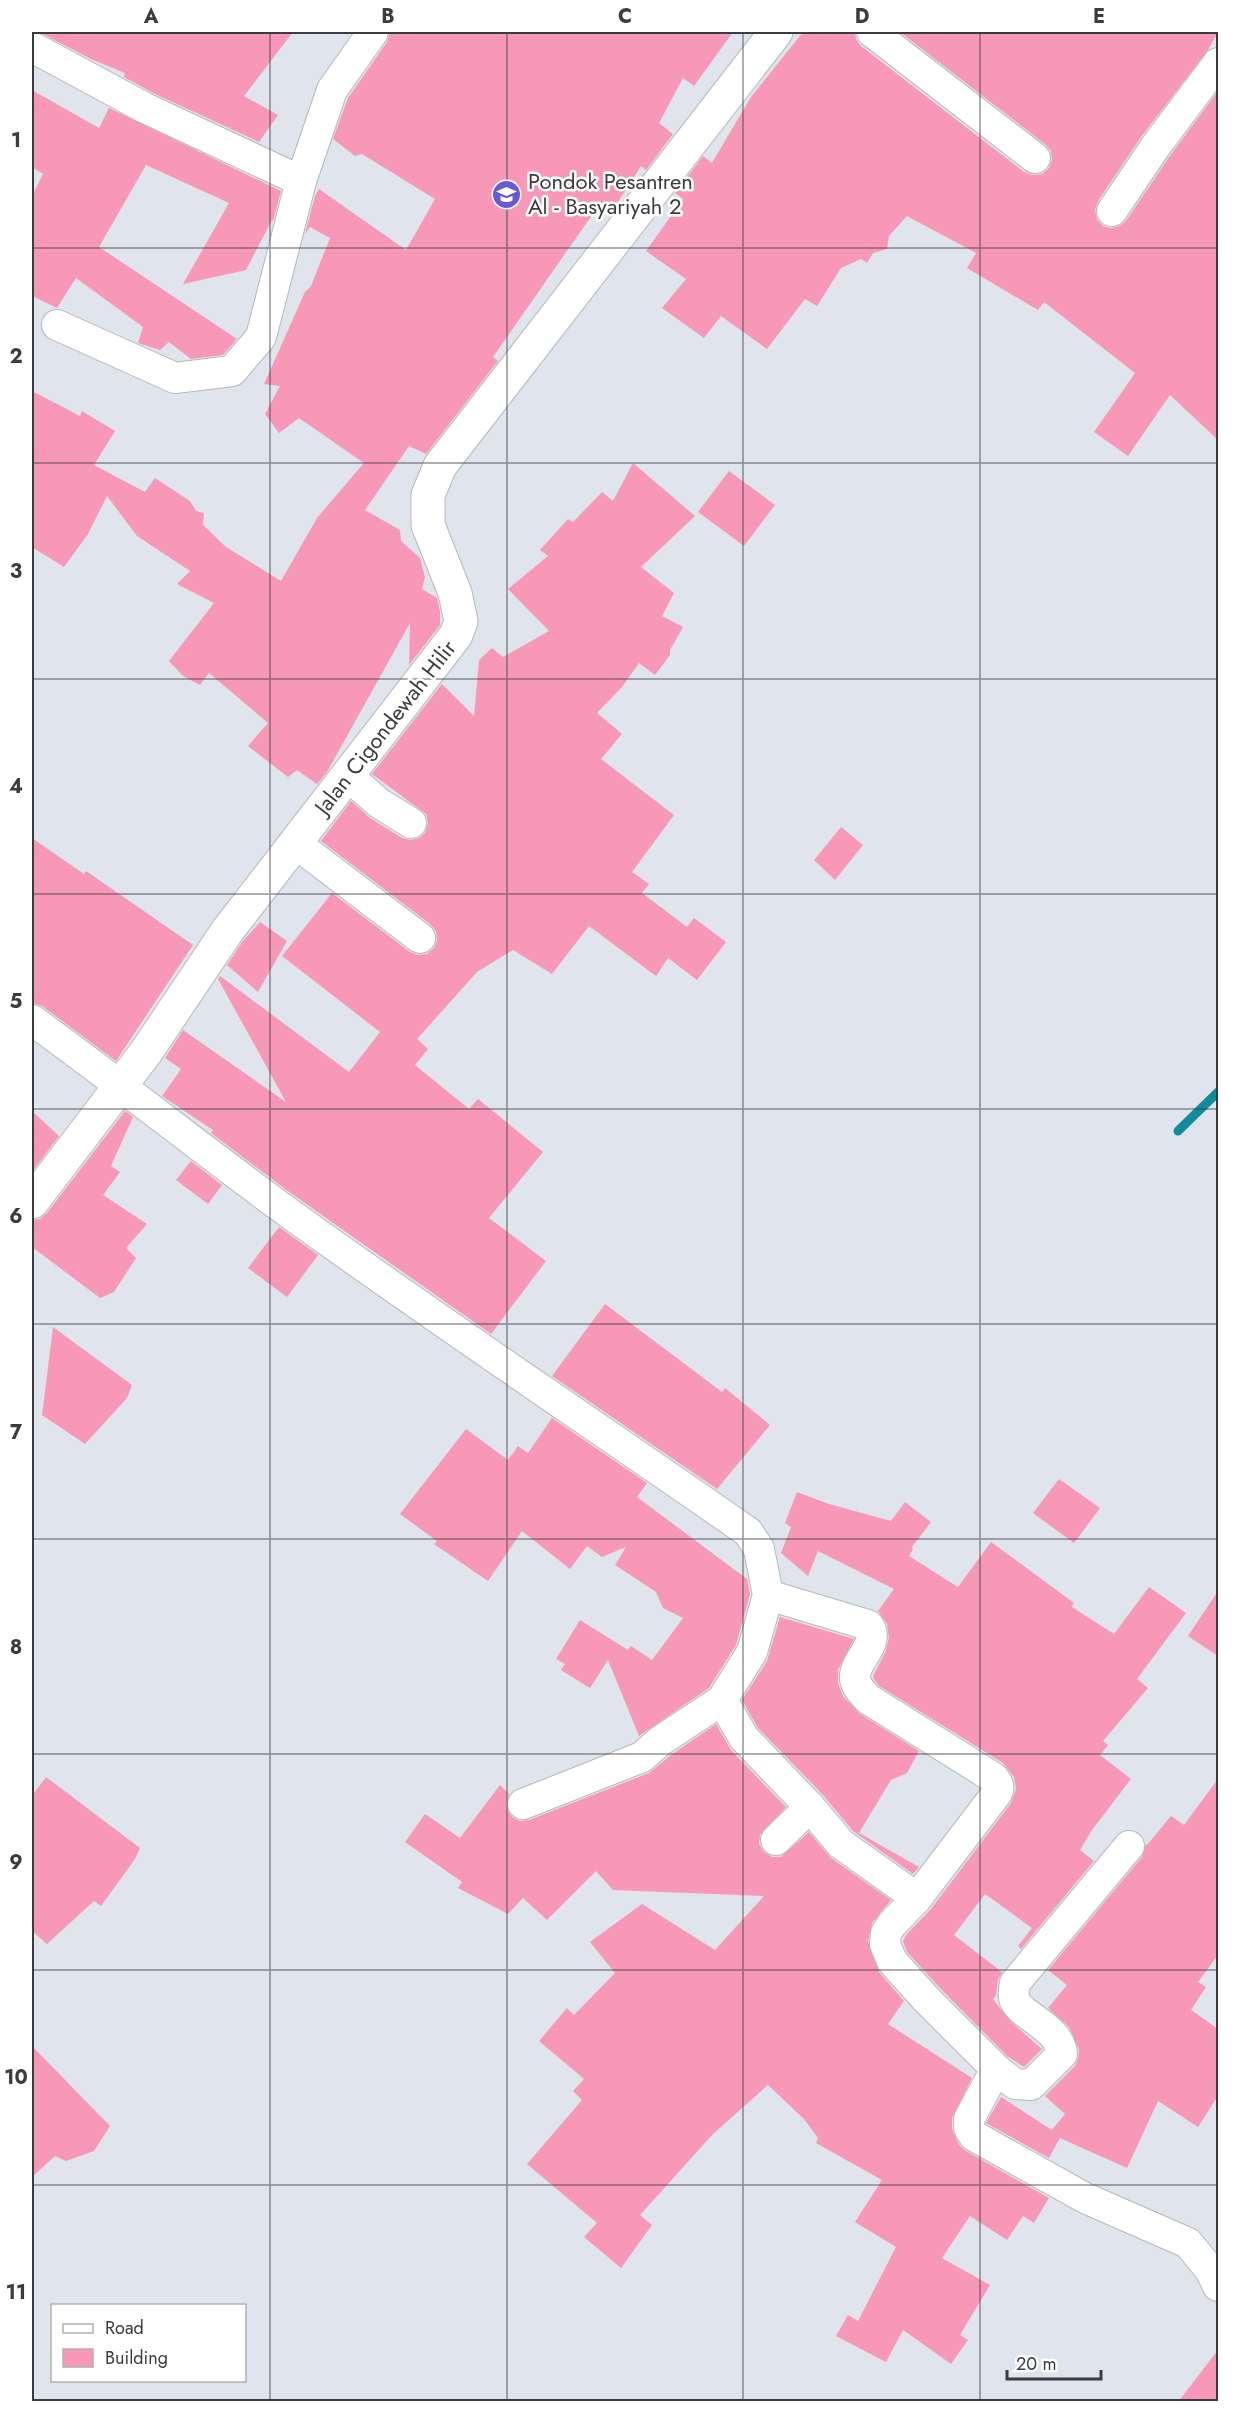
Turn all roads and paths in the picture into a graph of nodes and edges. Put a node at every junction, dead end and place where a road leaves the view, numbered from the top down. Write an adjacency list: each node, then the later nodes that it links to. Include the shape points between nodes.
1 (373, 32): 7 (street, via 332,90)
2 (776, 32): 10 (street, Jalan Cigondewah Hilir, via 440,466 428,495 428,525 455,593 461,621 456,635)
3 (872, 32): 6 (street)
4 (32, 47): 7 (street, via 145,108)
5 (1218, 63): 8 (street)
6 (1035, 158)
7 (301, 180): 9 (street, via 261,337 232,371 175,378)
8 (1112, 211)
9 (57, 325)
10 (348, 776): 11 (street, via 379,803); 12 (street, Jalan Cigondewah Hilir)
11 (411, 823)
12 (295, 843): 13 (street); 15 (street, Jalan Cigondewah Hilir, via 228,930)
13 (420, 938)
14 (32, 1020): 15 (street)
15 (121, 1084): 16 (street, Jalan Cigondewah Hilir); 17 (street, via 281,1207 748,1532 759,1549)
16 (32, 1202)
17 (768, 1595): 18 (street, via 752,1652); 23 (street, via 868,1625 872,1634 855,1681 868,1699 998,1783 997,1793)
18 (722, 1700): 19 (street, via 642,1757); 20 (street, via 744,1738)
19 (523, 1804)
20 (810, 1807): 21 (street); 23 (street, via 841,1844)
21 (776, 1840)
22 (1129, 1846): 24 (street, via 1015,1983 1016,2002 1058,2039 1062,2054 1031,2085 1015,2084)
23 (917, 1898): 24 (street, via 886,1933 885,1944 892,1961)
24 (996, 2069): 25 (street, via 969,2119 974,2136 1085,2198 1188,2242)
25 (1218, 2286)

